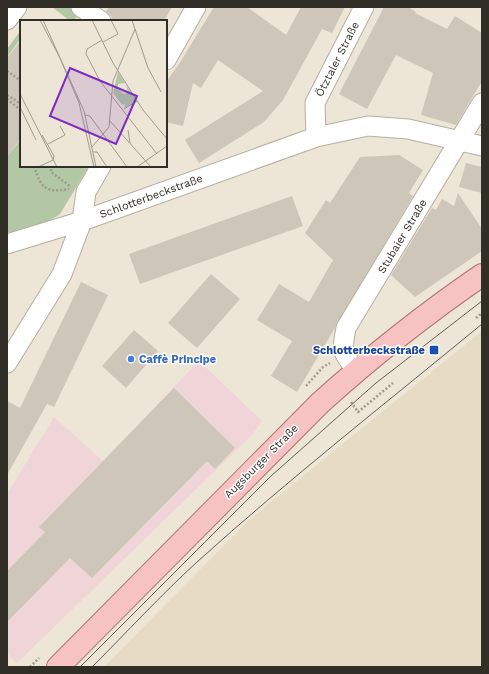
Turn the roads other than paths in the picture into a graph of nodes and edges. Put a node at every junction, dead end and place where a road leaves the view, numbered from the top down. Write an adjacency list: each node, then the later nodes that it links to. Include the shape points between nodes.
1 (17, 7): 5 (street)
2 (81, 7): 6 (street)
3 (196, 7): 7 (street)
4 (364, 7): 9 (street, Ötztaler Straße, via 315,103)
5 (7, 20)
6 (100, 20)
7 (167, 58)
8 (482, 103): 10 (street, Stubaier Straße)
9 (316, 137): 10 (street, Schlotterbeckstraße, via 368,126 408,129); 13 (street, Schlotterbeckstraße)
10 (460, 141): 11 (street, Schlotterbeckstraße); 17 (street, Stubaier Straße, via 346,328 342,347 344,355)
11 (482, 146)
12 (100, 167): 13 (street, via 86,192)
13 (82, 221): 14 (street, Schlotterbeckstraße); 16 (street, via 62,274)
14 (7, 244)
15 (482, 275): 17 (main road, Augsburger Straße, via 417,321)
16 (7, 363)
17 (356, 370): 18 (main road, Augsburger Straße, via 278,444)
18 (58, 667)

